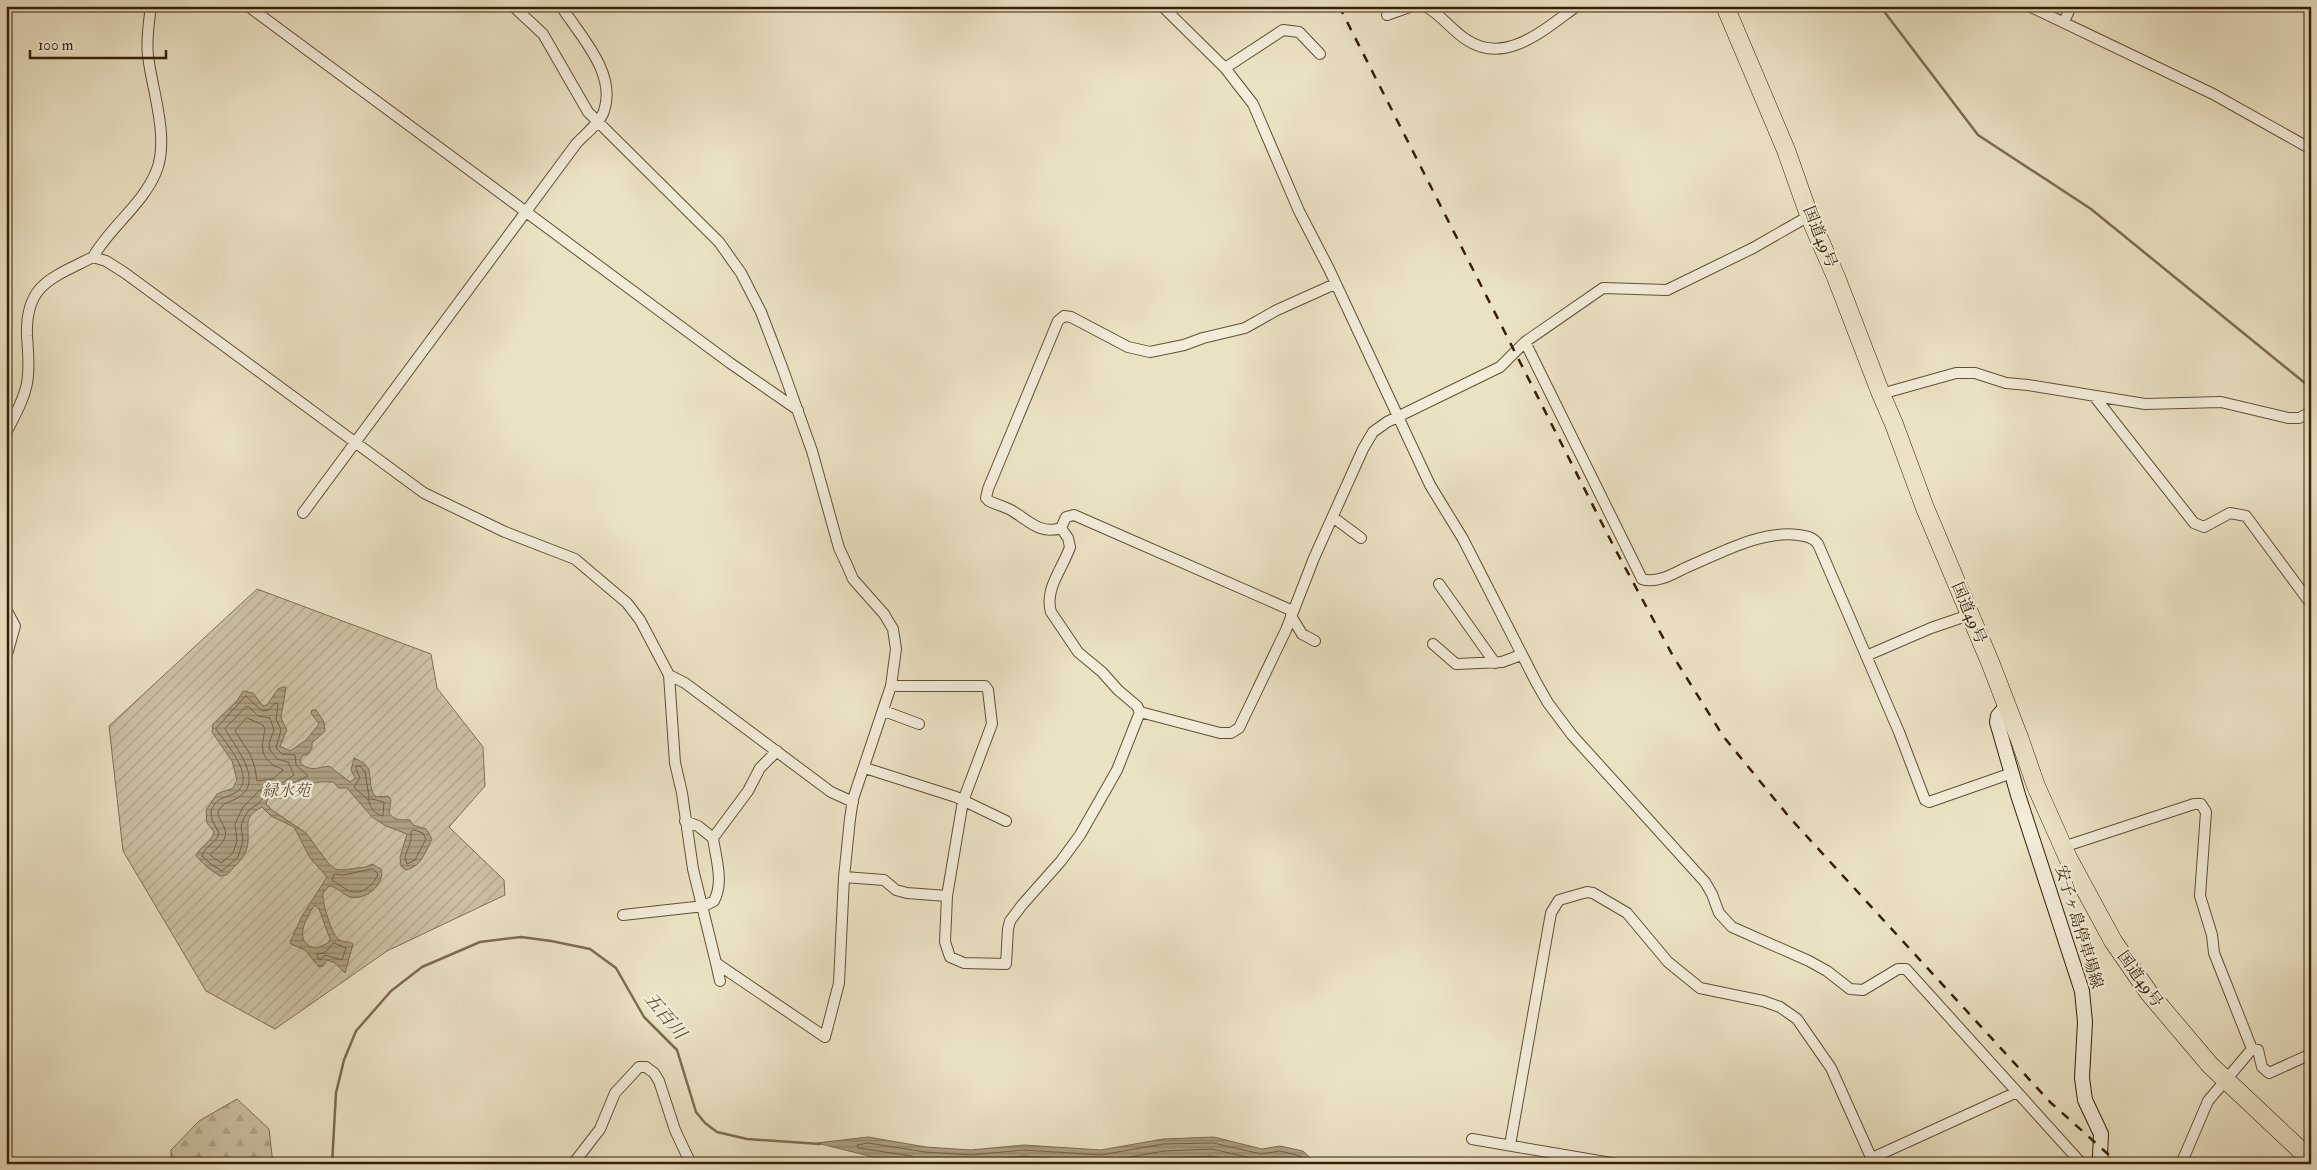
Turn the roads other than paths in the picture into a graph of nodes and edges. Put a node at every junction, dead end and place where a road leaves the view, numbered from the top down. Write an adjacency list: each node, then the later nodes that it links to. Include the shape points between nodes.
1 (151, 6): 20 (street, via 148,53 158,117 159,164 150,185)
2 (248, 6): 18 (street)
3 (513, 6): 16 (street, via 543,34 583,105)
4 (561, 6): 16 (street, via 606,81 604,112)
5 (1162, 6): 15 (street)
6 (1412, 6): 12 (street)
7 (1425, 6): 8 (street, via 1440,15 1466,40 1502,48 1523,44)
8 (1577, 6)
9 (1725, 6): 19 (highway, 国道49号, via 1786,150)
10 (2029, 6): 13 (street)
11 (2071, 6): 13 (street)
12 (1387, 15)
13 (2064, 22): 17 (street, via 2213,94)
14 (1320, 54): 15 (street, via 1299,32 1283,30)
15 (1225, 68): 21 (street, via 1253,104)
16 (597, 122): 18 (street, via 576,144); 25 (street, via 719,242 741,273 761,312)
17 (2311, 149)
18 (527, 213): 25 (street); 29 (street)
19 (1810, 218): 22 (street, via 1667,290 1603,288); 23 (highway, 国道49号)
20 (93, 257): 28 (street, via 42,286 29,305 27,384); 29 (street, via 106,261 125,274)
21 (1335, 284): 27 (street); 32 (street, via 1245,328 1150,352 1128,347 1071,317 1061,318 986,494 989,501 1009,509 1033,525 1047,530)
22 (1525, 342): 27 (street, via 1500,367); 42 (street, via 1642,579 1648,581 1664,577 1744,544 1774,536 1810,537 1818,544)
23 (1881, 394): 24 (street, via 1967,372 2006,383); 38 (highway, 国道49号)
24 (2094, 396): 26 (street, via 2145,404 2221,402 2288,418 2299,418); 35 (street, via 2194,523 2204,527 2230,513 2246,516)
25 (798, 410): 46 (street, via 847,565 894,629 896,649)
26 (2311, 412)
27 (1399, 416): 31 (street, via 1370,437); 41 (street, via 1430,485 1463,539)
28 (6, 432)
29 (356, 443): 30 (street); 45 (street, via 434,499 581,564 627,602)
30 (303, 513)
31 (1334, 518): 33 (street); 37 (street)
32 (1060, 528): 37 (street, via 1066,516 1074,515); 49 (street, via 1070,547 1051,588 1048,605 1051,612 1078,652)
33 (1361, 538)
34 (1439, 584): 44 (street)
35 (2311, 604)
36 (6, 609): 43 (street, via 15,626)
37 (1292, 614): 39 (street, via 1302,634); 49 (street, via 1236,731 1220,733)
38 (1969, 615): 42 (street); 47 (highway, 国道49号)
39 (1315, 640)
40 (1433, 644): 44 (street, via 1456,664)
41 (1521, 655): 44 (street); 69 (street, via 1548,703 1572,735 1705,882 1727,923 1827,971 1852,990 1862,990 1898,969 1906,970)
42 (1866, 656): 53 (street, via 1925,800 1929,802)
43 (6, 658)
44 (1495, 663)
45 (669, 675): 51 (street, via 685,683); 56 (street, via 675,763)
46 (891, 686): 48 (street); 54 (street, via 987,687 992,724)
47 (2007, 706): 53 (main road, 安子ヶ島停車場線, via 1997,722); 59 (highway, 国道49号, via 2036,786)
48 (884, 711): 50 (street); 52 (street)
49 (1140, 712): 61 (street, via 1117,770 1080,836 1010,922 1006,964 964,963 950,957 945,942)
50 (919, 724)
51 (776, 751): 55 (street, via 831,792); 58 (street, via 760,768 748,791)
52 (866, 768): 54 (street); 55 (street)
53 (2012, 773): 78 (main road, 安子ヶ島停車場線, via 2082,991 2085,1022 2082,1078 2085,1100 2101,1134 2100,1156)
54 (963, 800): 57 (street); 61 (street)
55 (853, 802): 60 (street)
56 (686, 821): 58 (street); 62 (street, via 693,869)
57 (1006, 821)
58 (713, 838): 62 (street, via 719,889 714,902)
59 (2063, 847): 66 (street, via 2201,804 2206,812 2200,896 2214,953); 68 (highway, 国道49号, via 2108,933 2136,974 2194,1047)
60 (844, 877): 61 (street, via 884,880 901,892); 64 (street, via 839,983 825,1037)
61 (947, 896)
62 (704, 906): 63 (street); 64 (street)
63 (623, 915)
64 (716, 963): 65 (street)
65 (720, 981)
66 (2252, 1049): 67 (street, via 2258,1050 2262,1068 2269,1072); 68 (street)
67 (2311, 1054)
68 (2226, 1081): 72 (highway, 国道49号); 79 (street, via 2208,1101)
69 (2017, 1092): 73 (street); 77 (street)
70 (1472, 1139): 71 (street)
71 (1510, 1145): 73 (street, via 1551,913 1559,900 1588,892 1626,913 1668,962 1700,988 1763,1001 1780,1007 1797,1019 1831,1068); 76 (street)
72 (2311, 1160)
73 (1873, 1161)
74 (573, 1164): 75 (street, via 600,1128 615,1094 639,1067 646,1067 659,1081 675,1130)
75 (691, 1164)
76 (1617, 1164)
77 (2082, 1164)
78 (2104, 1164)
79 (2181, 1164)

